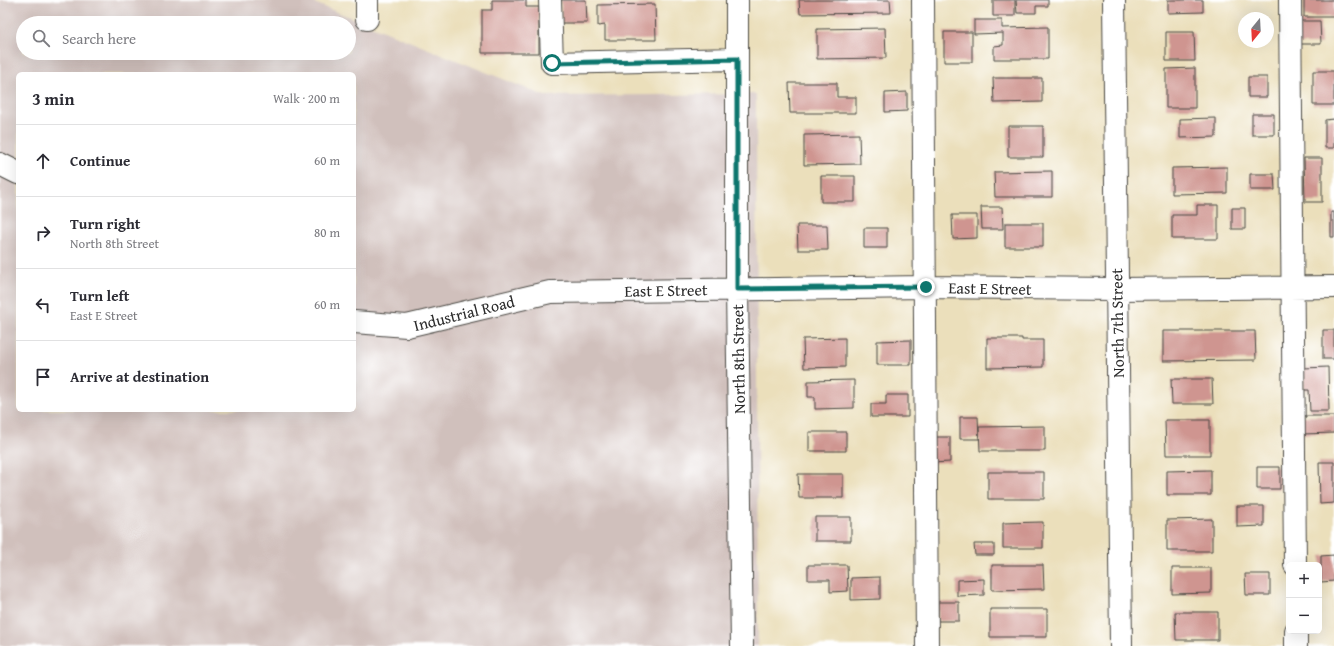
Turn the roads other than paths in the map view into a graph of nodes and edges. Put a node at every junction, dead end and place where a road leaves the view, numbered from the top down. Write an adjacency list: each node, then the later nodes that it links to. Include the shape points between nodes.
1 (550, 0): 6 (street, via 552,63)
2 (737, 0): 6 (street, North 8th Street)
3 (923, 0): 9 (street)
4 (1114, 0): 13 (street, North 7th Street)
5 (1290, 0): 11 (street)
6 (737, 59): 12 (street, North 8th Street)
7 (0, 164): 8 (street)
8 (16, 171)
9 (926, 287): 12 (street, East E Street); 13 (street, East E Street); 19 (street)
10 (1334, 287): 11 (street, East E Street)
11 (1294, 288): 13 (street, East E Street); 16 (street)
12 (737, 289): 14 (street, East E Street); 18 (street, North 8th Street)
13 (1116, 289): 20 (street, North 7th Street)
14 (550, 292): 15 (street, Industrial Road, via 407,326)
15 (356, 322)
16 (1295, 562)
17 (1296, 634): 21 (street)
18 (742, 646)
19 (926, 646)
20 (1121, 646)
21 (1296, 646)

